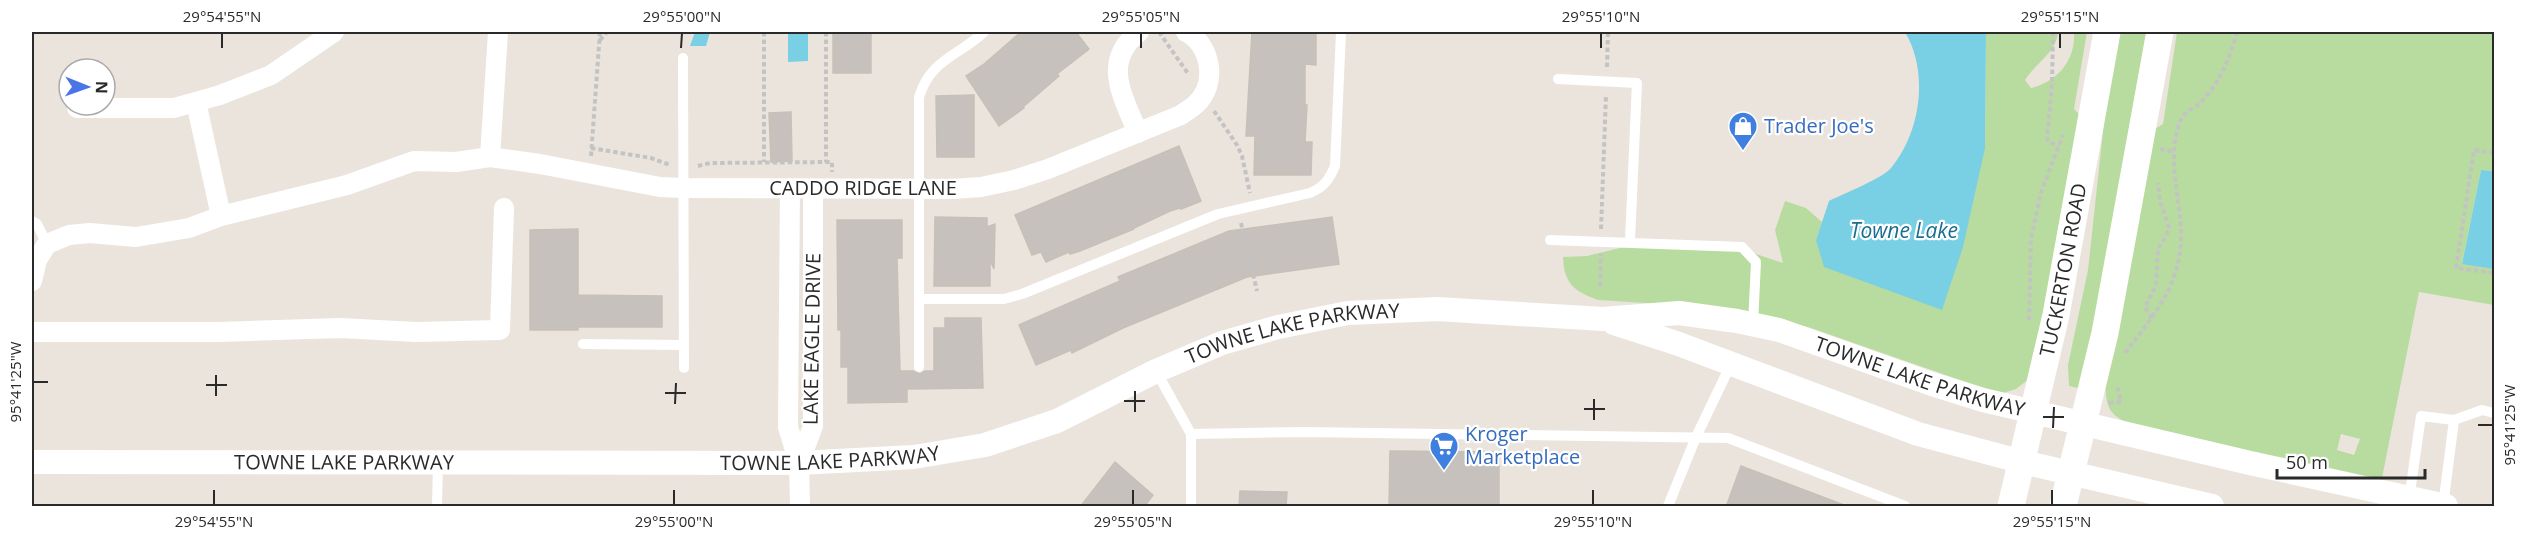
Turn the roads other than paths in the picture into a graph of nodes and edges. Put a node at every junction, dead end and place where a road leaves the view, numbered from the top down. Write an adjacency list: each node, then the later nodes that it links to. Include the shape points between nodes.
1 (334, 32): 11 (street, via 271,75)
2 (498, 32): 14 (street)
3 (984, 32): 18 (lane, via 934,67 924,82 919,97)
4 (1139, 32): 13 (street, via 1125,45 1117,64 1119,86)
5 (1341, 32): 26 (lane, via 1335,166 1321,188 1218,214 1004,299)
6 (2107, 32): 36 (main road, TUCKERTON ROAD, via 2073,229)
7 (2160, 32): 39 (main road, via 2105,333)
8 (1191, 33): 13 (street, CADDO RIDGE LANE, via 1205,50 1210,67 1203,95 1181,115)
9 (683, 58): 15 (lane)
10 (1558, 79): 23 (lane, via 1636,82)
11 (196, 102): 12 (street, via 174,108); 20 (street)
12 (117, 108)
13 (1138, 133): 18 (street, CADDO RIDGE LANE, via 1014,180 981,187)
14 (490, 157): 15 (street, CADDO RIDGE LANE, via 660,187); 20 (street, CADDO RIDGE LANE, via 456,162 414,161 347,185)
15 (683, 180): 16 (street, CADDO RIDGE LANE); 31 (lane)
16 (790, 189): 17 (street, CADDO RIDGE LANE); 45 (street, LAKE EAGLE DRIVE, via 788,427)
17 (813, 189): 18 (street, CADDO RIDGE LANE); 45 (street, LAKE EAGLE DRIVE, via 813,426)
18 (919, 189): 26 (lane)
19 (504, 208): 29 (street, via 500,330)
20 (221, 216): 24 (street, CADDO RIDGE LANE, via 189,228 136,237 90,233 69,235)
21 (32, 221): 24 (lane)
22 (1550, 240): 23 (lane)
23 (1630, 242): 28 (lane, via 1742,247 1756,262)
24 (47, 244): 25 (street, via 37,260)
25 (32, 281)
26 (919, 299): 33 (lane)
27 (1603, 319): 28 (street, TOWNE LAKE PARKWAY, via 1680,313); 32 (street, TOWNE LAKE PARKWAY); 35 (street, TOWNE LAKE PARKWAY, via 1437,309 1348,313 1222,343)
28 (1753, 324): 36 (street, TOWNE LAKE PARKWAY, via 1828,345 1932,384)
29 (32, 332)
30 (583, 344): 31 (lane)
31 (684, 345): 34 (lane)
32 (1731, 364): 41 (lane); 44 (street, TOWNE LAKE PARKWAY, via 1918,434)
33 (919, 367)
34 (684, 368)
35 (1156, 371): 40 (lane); 45 (street, TOWNE LAKE PARKWAY, via 1057,422 985,445 914,457)
36 (2035, 412): 39 (street, TOWNE LAKE PARKWAY); 44 (main road, TUCKERTON ROAD)
37 (2494, 413): 38 (lane, via 2482,410)
38 (2454, 420): 47 (lane); 47 (lane, via 2421,416)
39 (2083, 423): 46 (main road); 47 (street, TOWNE LAKE PARKWAY)
40 (1191, 434): 41 (lane); 50 (lane)
41 (1696, 437): 51 (lane); 52 (lane, via 1728,438)
42 (32, 462): 43 (street, TOWNE LAKE PARKWAY)
43 (438, 462): 45 (street, TOWNE LAKE PARKWAY); 48 (lane)
44 (2023, 462): 46 (street, TOWNE LAKE PARKWAY); 53 (main road, TUCKERTON ROAD)
45 (799, 463): 49 (street)
46 (2072, 472): 54 (main road); 55 (street, TOWNE LAKE PARKWAY)
47 (2432, 505)
48 (437, 507)
49 (800, 507)
50 (1191, 507)
51 (1668, 507)
52 (1905, 507)
53 (2011, 507)
54 (2063, 507)
55 (2212, 507)

